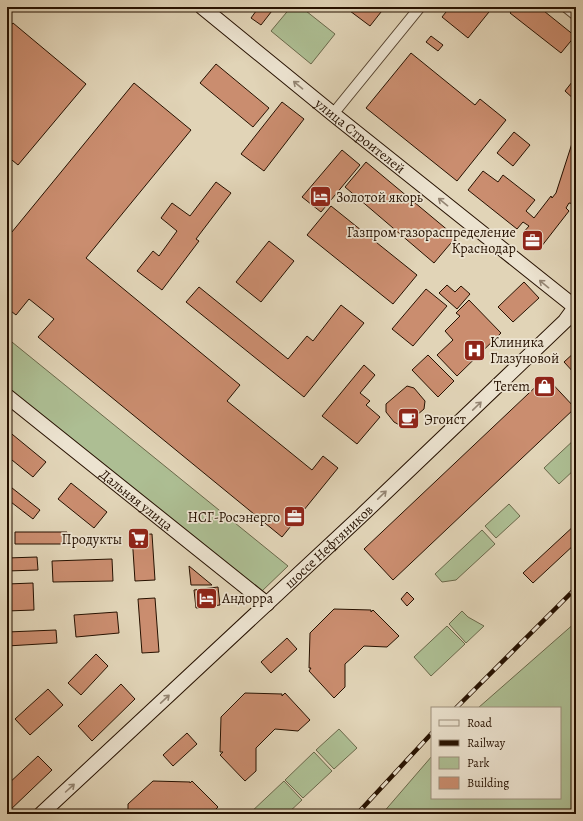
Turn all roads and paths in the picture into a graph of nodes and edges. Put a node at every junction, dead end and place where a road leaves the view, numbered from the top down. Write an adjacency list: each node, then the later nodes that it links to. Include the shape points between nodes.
1 (202, 7): 5 (street, улица Строителей, one-way to 1)
2 (420, 7): 5 (street)
3 (566, 7): 4 (street)
4 (576, 15)
5 (333, 114): 6 (street, улица Строителей, one-way to 5)
6 (576, 307): 8 (street, шоссе Нефтяников, one-way to 6, via 519,366)
7 (7, 396): 8 (street, Дальняя улица)
8 (267, 604): 9 (street, шоссе Нефтяников, one-way to 8)
9 (41, 814)

